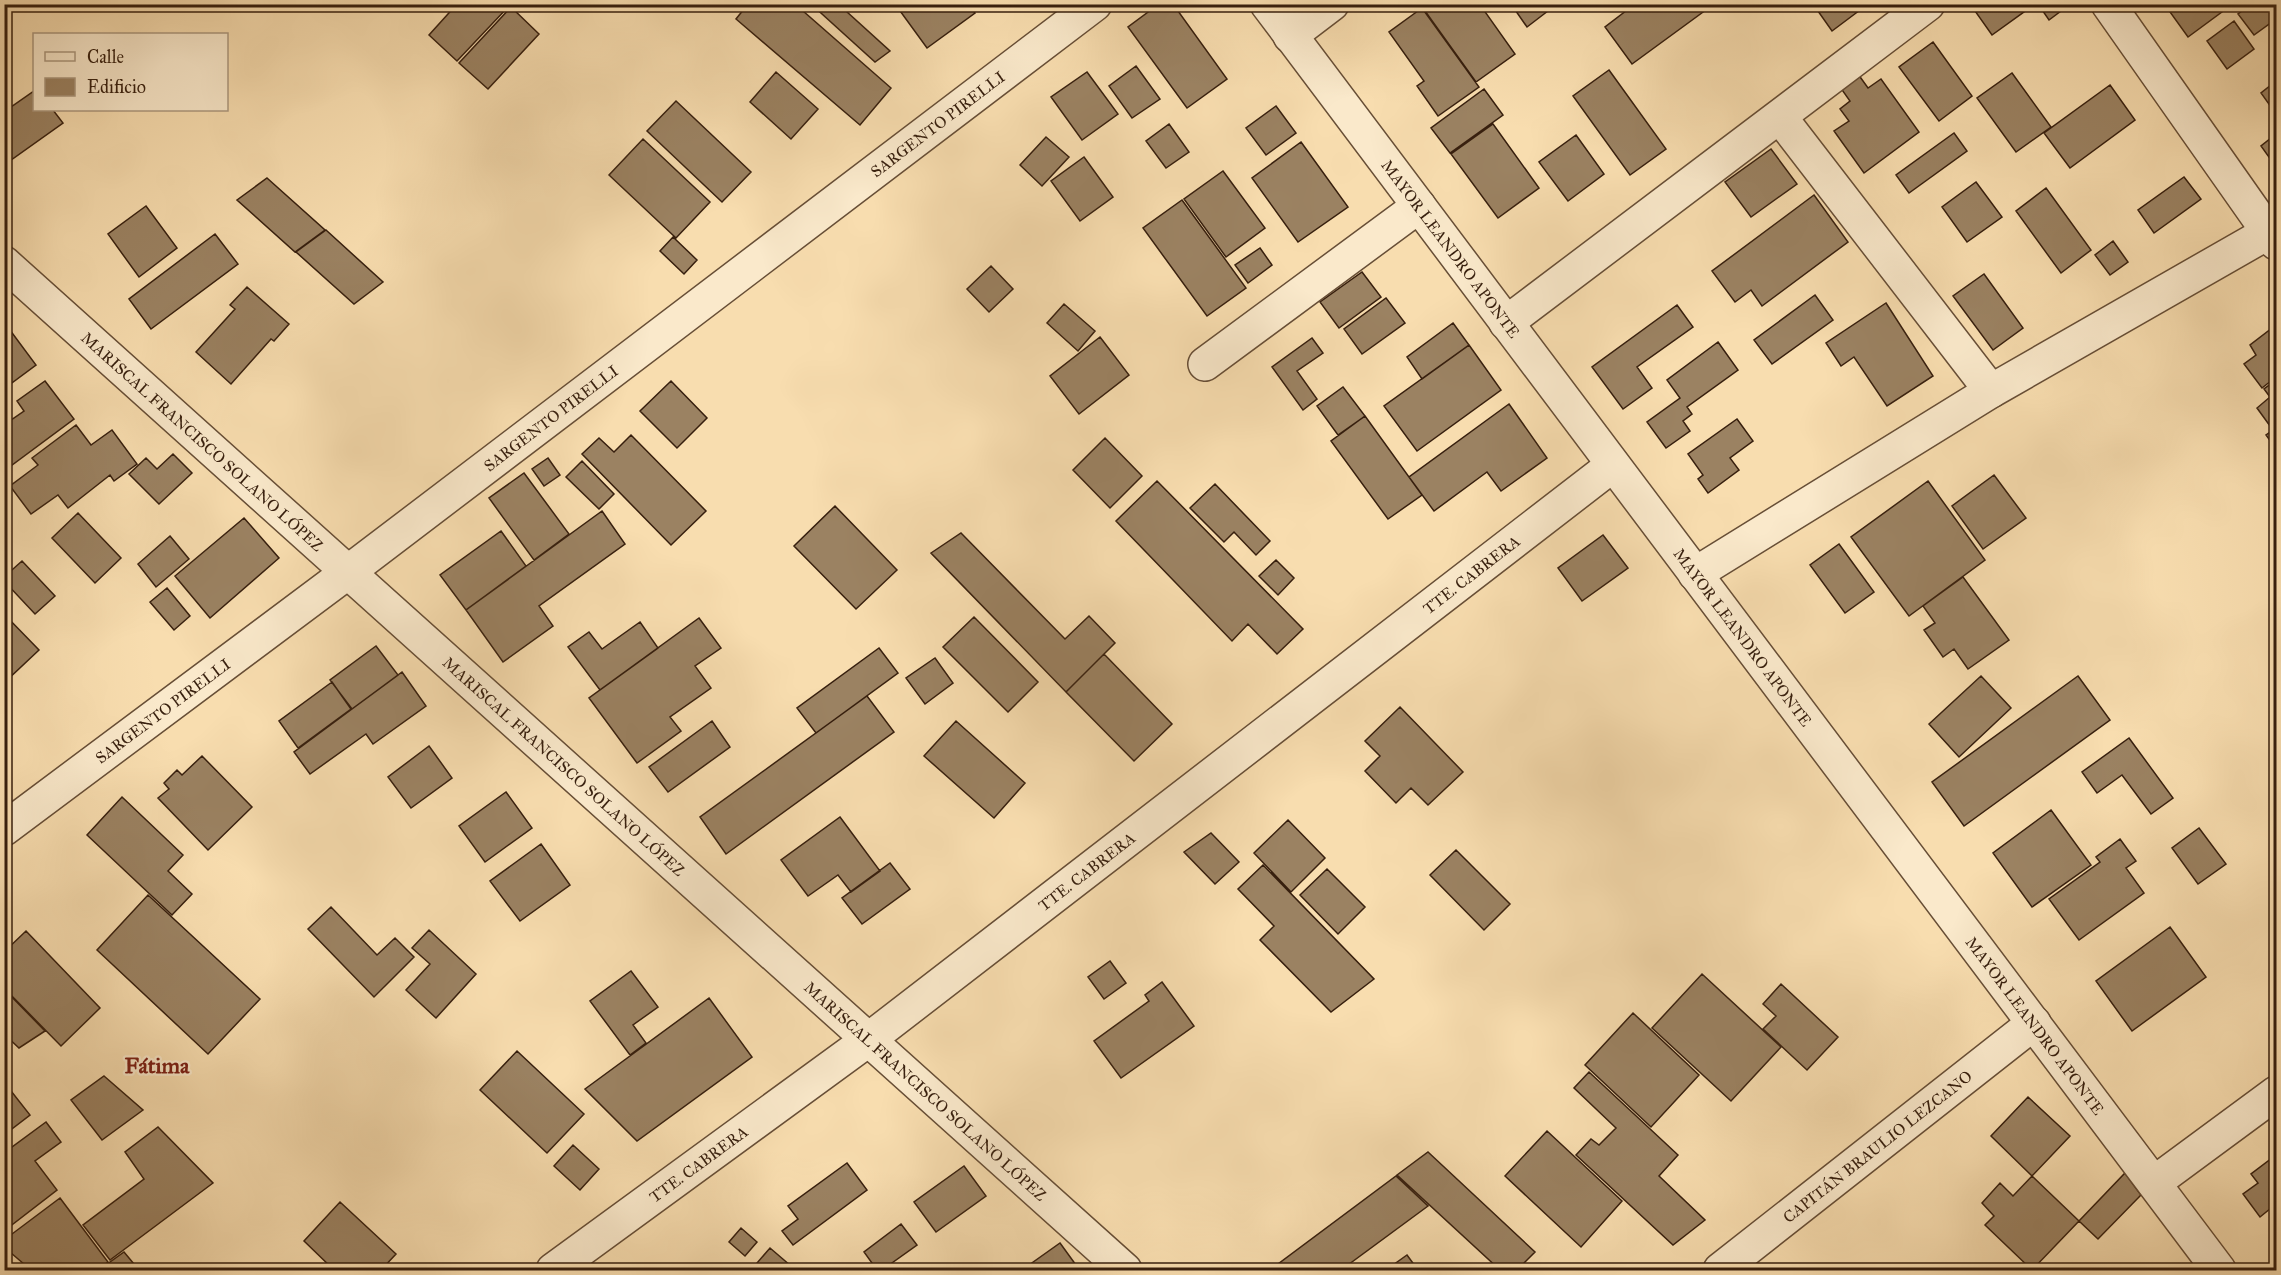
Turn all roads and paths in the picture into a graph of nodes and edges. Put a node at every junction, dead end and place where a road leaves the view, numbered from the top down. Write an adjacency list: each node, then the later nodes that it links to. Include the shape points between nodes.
1 (1095, 4): 15 (street, SARGENTO PIRELLI)
2 (1267, 4): 6 (street, MAYOR LEANDRO APONTE)
3 (1332, 4): 6 (street)
4 (1928, 4): 7 (street)
5 (2108, 4): 9 (street)
6 (1290, 36): 8 (street, MAYOR LEANDRO APONTE)
7 (1780, 117): 11 (street); 13 (street)
8 (1419, 206): 11 (street, MAYOR LEANDRO APONTE); 12 (street)
9 (2274, 235): 13 (street)
10 (4, 262): 15 (street, MARISCAL FRANCISCO SOLANO LÓPEZ)
11 (1506, 323): 14 (street, MAYOR LEANDRO APONTE)
12 (1205, 364)
13 (1991, 391): 16 (street)
14 (1613, 465): 16 (street, MAYOR LEANDRO APONTE); 19 (street, TTE. CABRERA)
15 (348, 572): 17 (street, SARGENTO PIRELLI); 19 (street, MARISCAL FRANCISCO SOLANO LÓPEZ)
16 (1695, 574): 18 (street, MAYOR LEANDRO APONTE)
17 (4, 829)
18 (2034, 1023): 21 (street, MAYOR LEANDRO APONTE); 24 (street, CAPITÁN BRAULIO LEZCANO)
19 (868, 1040): 22 (street, TTE. CABRERA); 23 (street, MARISCAL FRANCISCO SOLANO LÓPEZ)
20 (2277, 1093): 21 (street)
21 (2154, 1183): 25 (street, MAYOR LEANDRO APONTE)
22 (553, 1270)
23 (1125, 1270)
24 (1720, 1270)
25 (2219, 1270)

